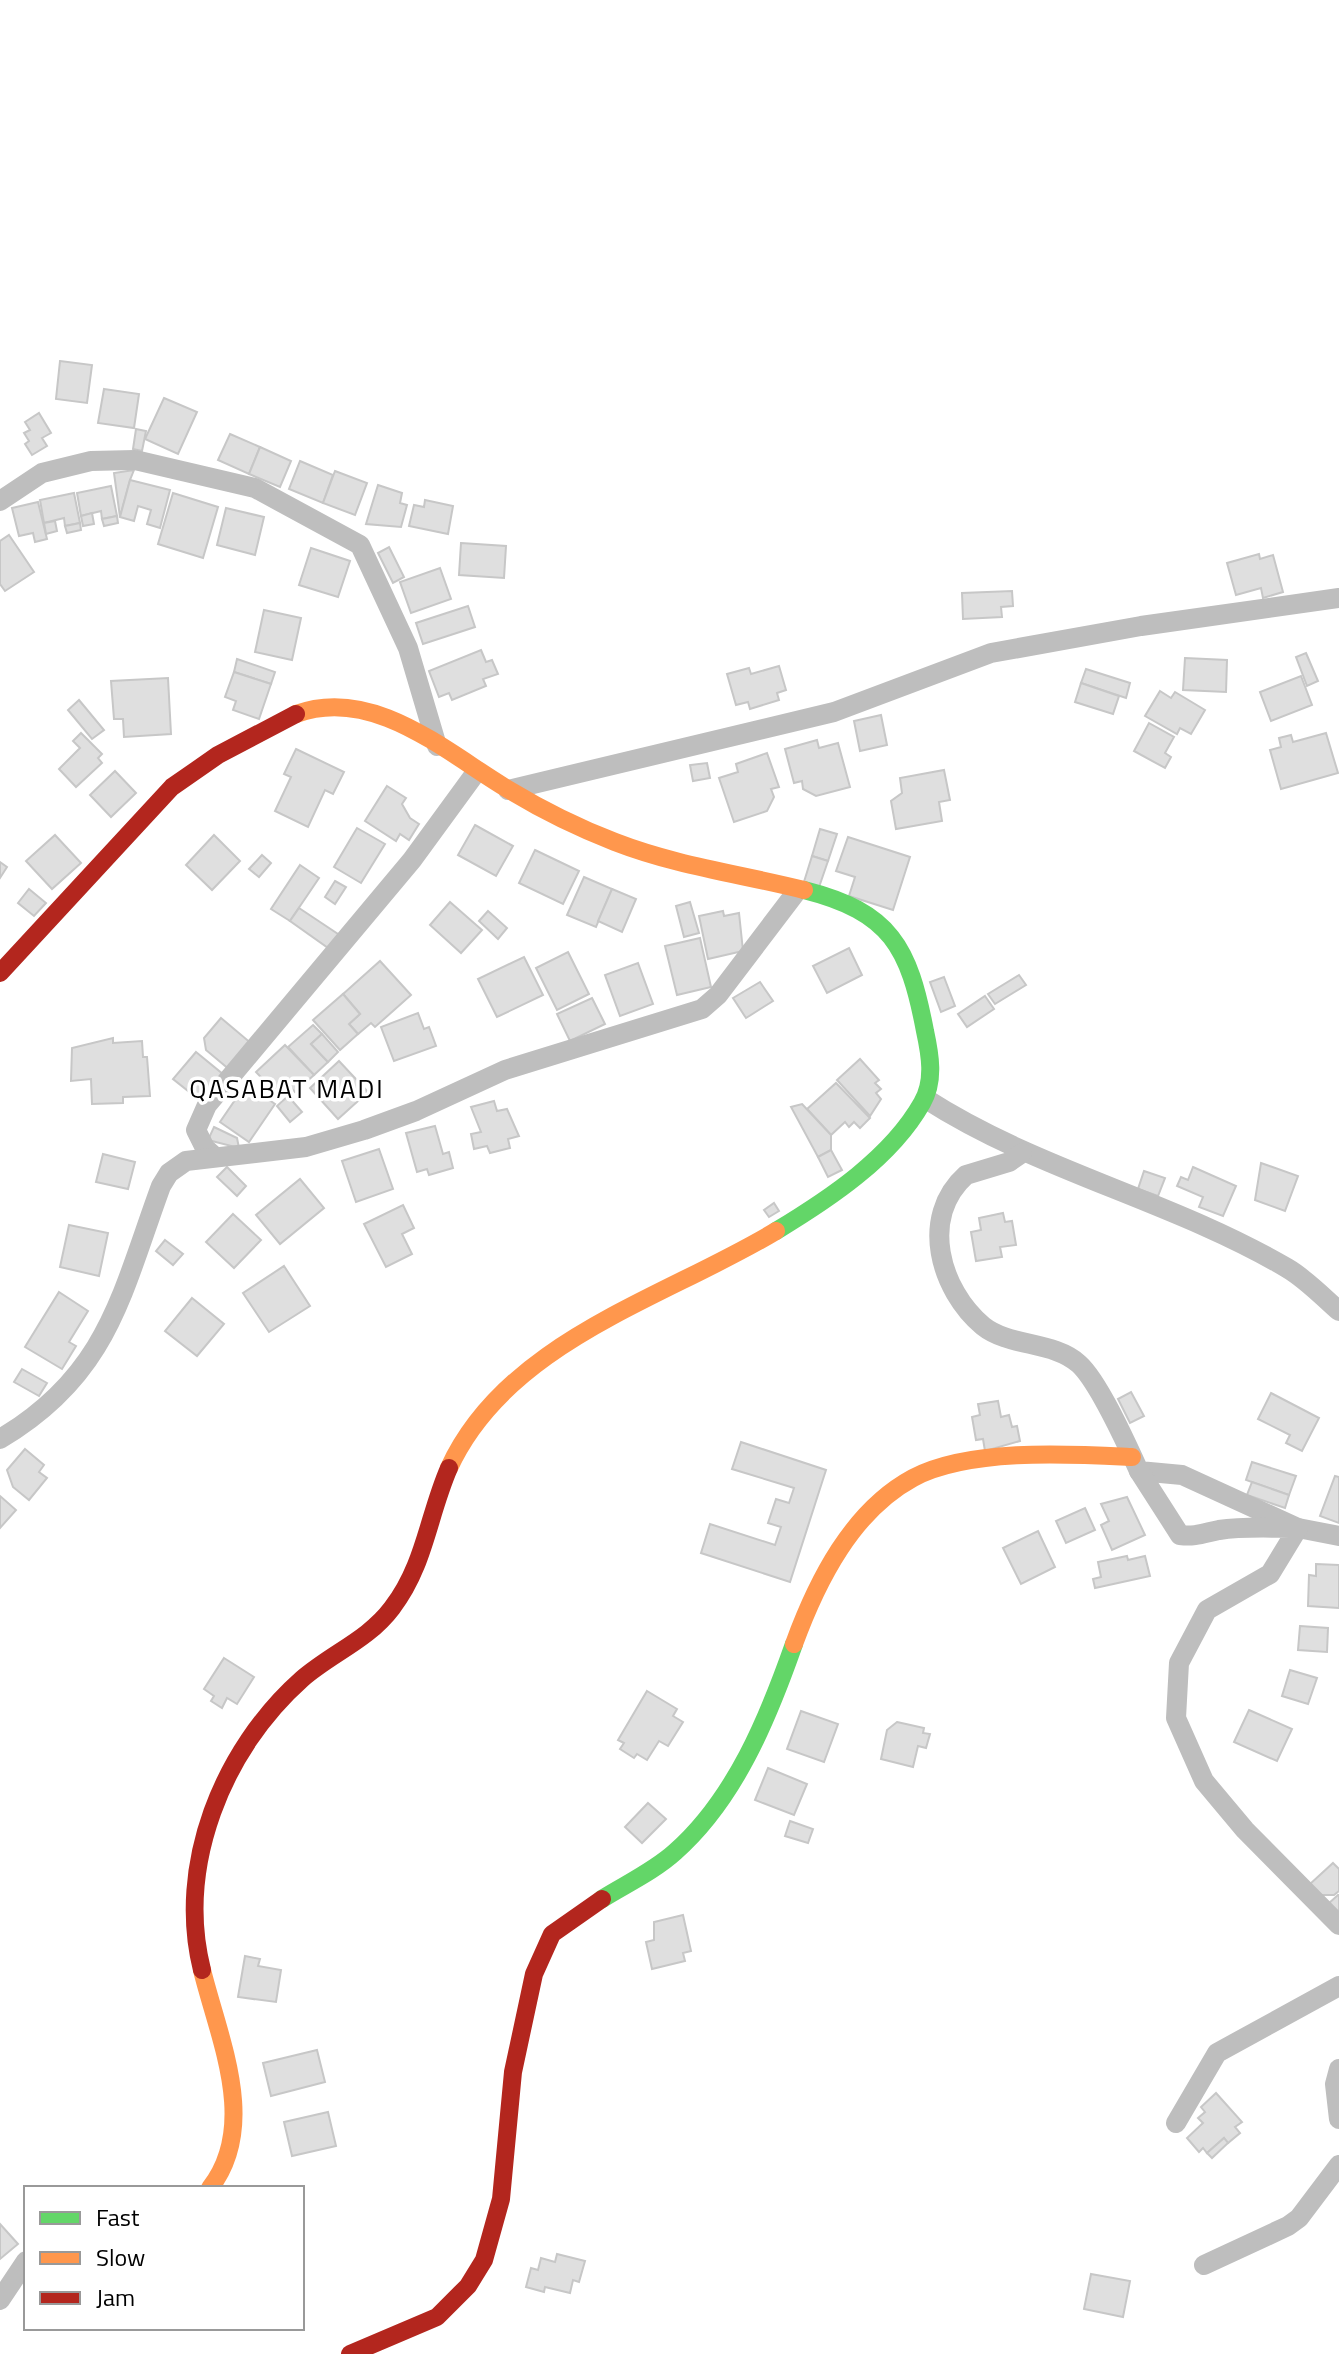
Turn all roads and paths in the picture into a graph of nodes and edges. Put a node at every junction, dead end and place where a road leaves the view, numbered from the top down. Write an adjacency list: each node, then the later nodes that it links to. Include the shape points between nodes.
1 (0, 501): 3 (street, via 42,473 91,461 135,460 255,488 360,545 408,648)
2 (1339, 598): 5 (street, via 991,653 834,712)
3 (437, 746): 4 (street); 7 (street, via 385,719 337,706 299,713 250,737 167,793)
4 (477, 771): 5 (street); 10 (street, via 394,882 207,1105 196,1130)
5 (508, 790): 6 (street, via 654,855)
6 (797, 891): 8 (street, via 847,904 892,934 918,994 931,1075); 10 (street, via 702,1009 505,1070 364,1130 306,1147)
7 (0, 973)
8 (926, 1099): 9 (street); 22 (street, via 876,1158 821,1200 743,1251 590,1329 502,1395 464,1440 441,1487 418,1567 399,1598 375,1628 311,1671 266,1719 216,1804 193,1887 194,1936 235,2121 231,2154)
9 (1022, 1153): 11 (street, via 1144,1198 1289,1269); 13 (street, via 961,1180 939,1229 939,1259 957,1296 984,1327 1078,1364)
10 (215, 1157): 12 (street, via 186,1161 169,1173 116,1314 83,1370 46,1406)
11 (1339, 1311)
12 (0, 1439)
13 (1136, 1464): 14 (street, via 1182,1475); 14 (street, via 1180,1535); 26 (street, via 1048,1457 940,1467 884,1499 860,1524 810,1603 776,1695 719,1804 673,1855 548,1936 514,2068 493,2233 469,2288 444,2311)
14 (1298, 1528): 15 (street); 16 (street, via 1270,1574 1207,1610 1179,1663 1176,1718 1204,1781)
15 (1339, 1536)
16 (1339, 1925)
17 (1339, 1986): 20 (street, via 1217,2053)
18 (1339, 2069): 19 (street)
19 (1339, 2119)
20 (1176, 2123)
21 (1339, 2165): 24 (street, via 1299,2218)
22 (211, 2186)
23 (24, 2264): 25 (street)
24 (1204, 2265)
25 (0, 2300)
26 (350, 2354)

